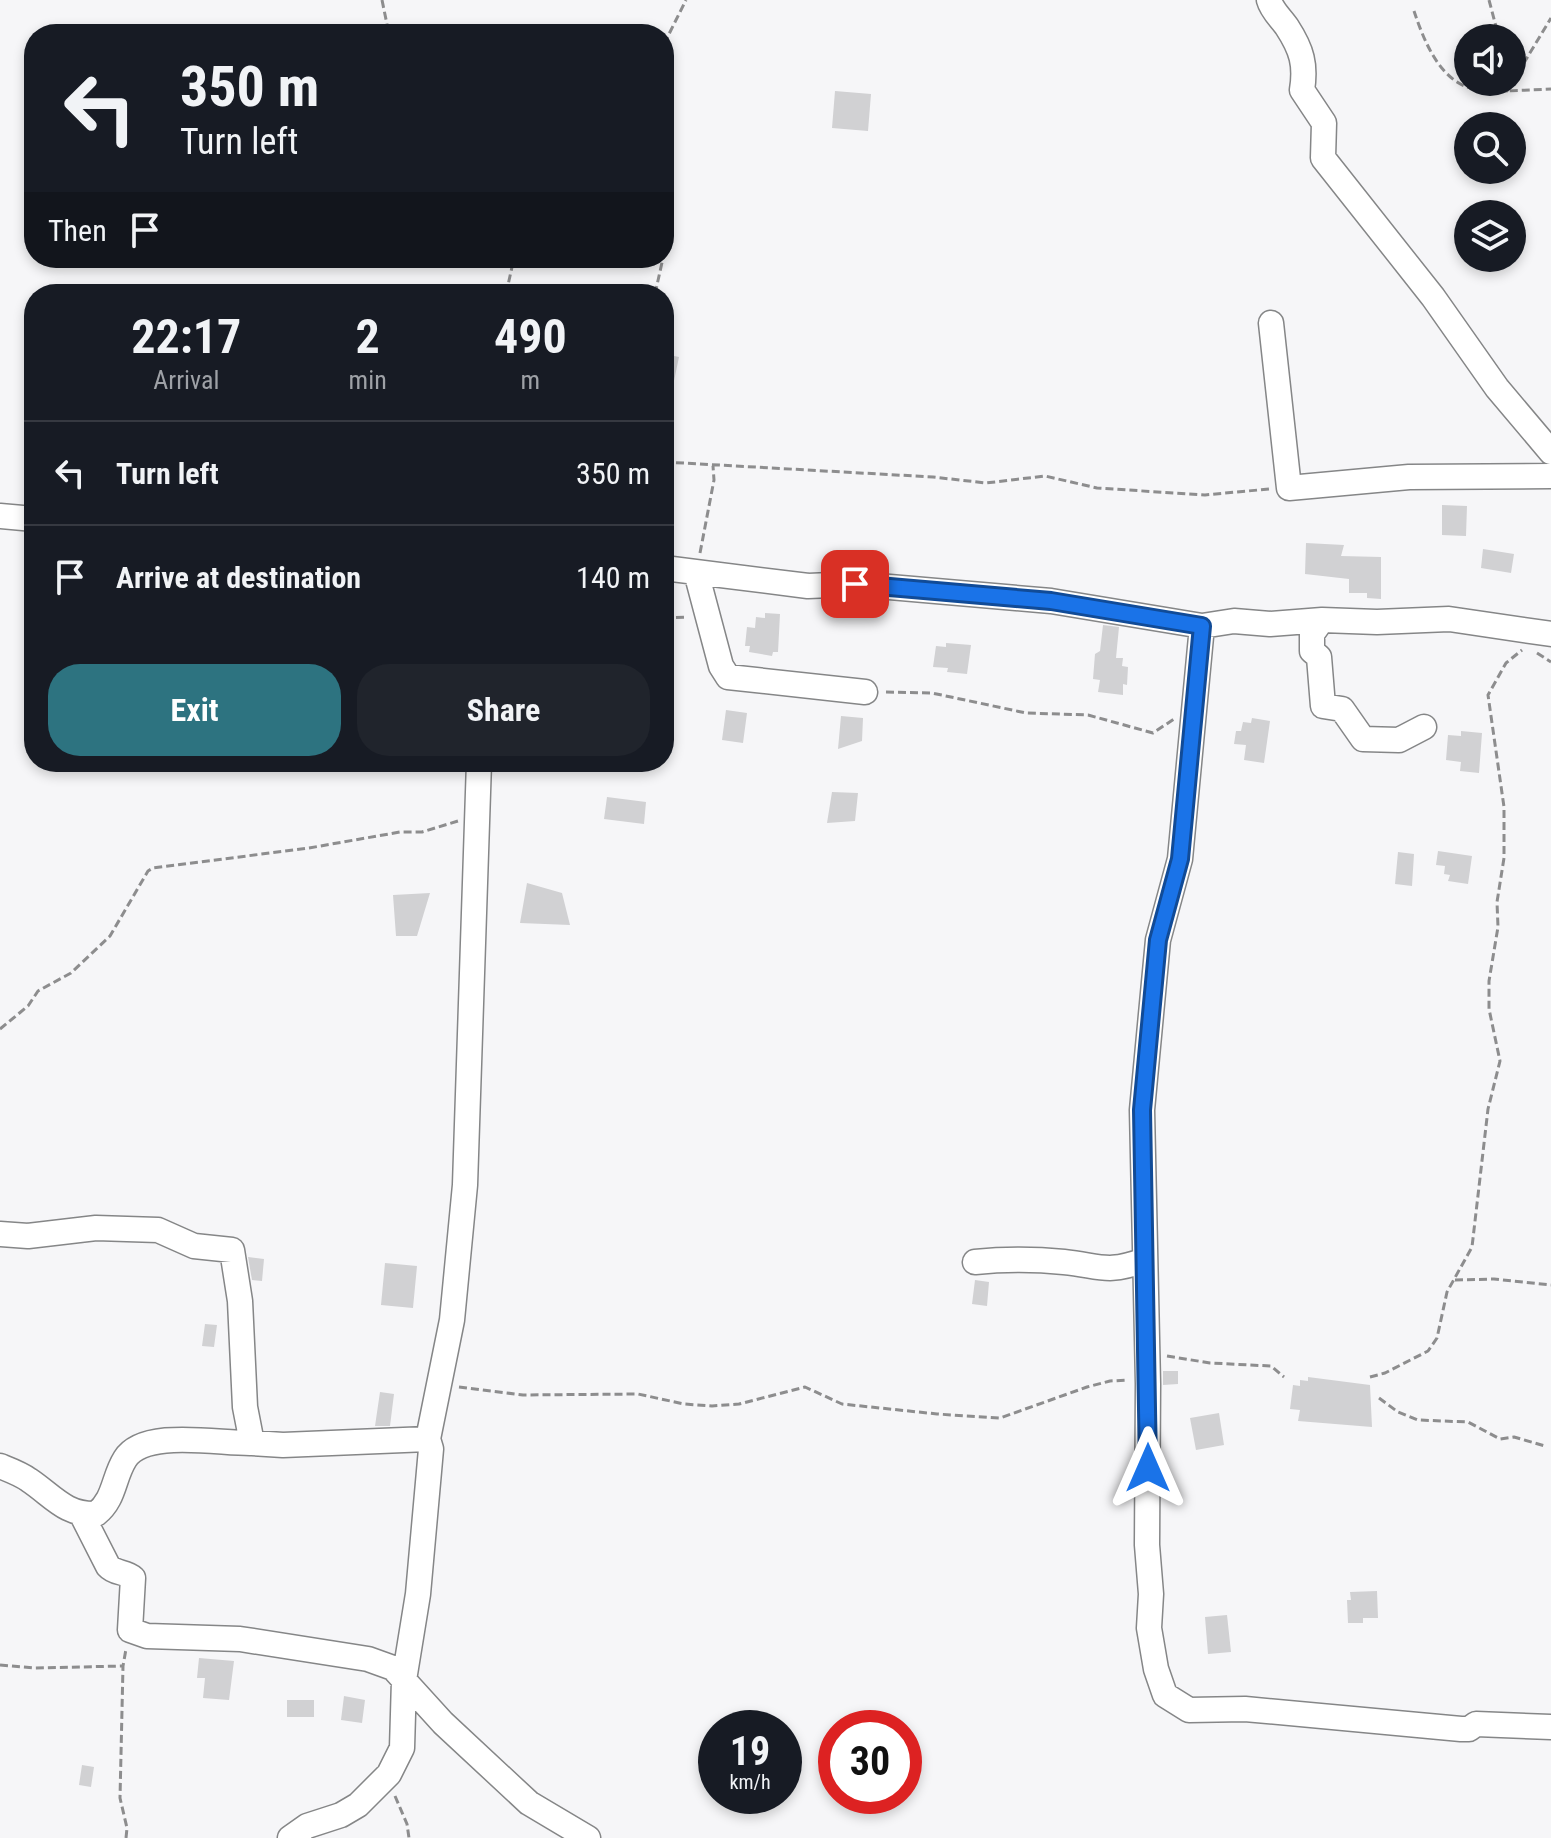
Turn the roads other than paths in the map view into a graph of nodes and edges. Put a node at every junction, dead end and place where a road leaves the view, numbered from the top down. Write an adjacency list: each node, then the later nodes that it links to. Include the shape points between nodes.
1 (1269, 0): 3 (street, via 1306,67 1302,90 1324,123 1323,158)
2 (1271, 323): 4 (street, via 1289,488 1409,477)
3 (1551, 452)
4 (1551, 476)
5 (0, 516): 6 (street)
6 (24, 518)
7 (674, 569): 8 (street)
8 (696, 572): 10 (street, via 808,586 855,584 1051,601); 12 (street, via 728,677)
9 (1322, 620): 10 (street); 11 (street, via 1449,619); 13 (street, via 1312,634 1312,651 1319,657 1323,706 1342,709 1363,739 1399,740)
10 (1202, 626): 16 (street, via 1180,859 1158,940 1142,1110)
11 (1550, 634)
12 (865, 692)
13 (1424, 727)
14 (479, 772): 18 (street, via 465,1185 452,1320)
15 (0, 1234): 19 (street, via 158,1230 194,1246 232,1250)
16 (1145, 1260): 17 (street, via 1109,1270 1014,1258); 23 (street, via 1150,1632 1168,1698 1193,1711 1245,1709 1461,1729 1476,1724)
17 (975, 1262)
18 (428, 1439): 19 (street); 22 (street, via 418,1594)
19 (252, 1443): 21 (street, via 149,1442 125,1458 103,1509)
20 (0, 1466): 21 (street, via 28,1478 66,1510)
21 (82, 1515): 22 (street, via 112,1571 133,1578 130,1630 147,1636 240,1639 368,1659 393,1668)
22 (404, 1680): 24 (street, via 402,1748 387,1777 349,1810); 25 (street, via 529,1803)
23 (1551, 1727)
24 (290, 1838)
25 (588, 1838)

